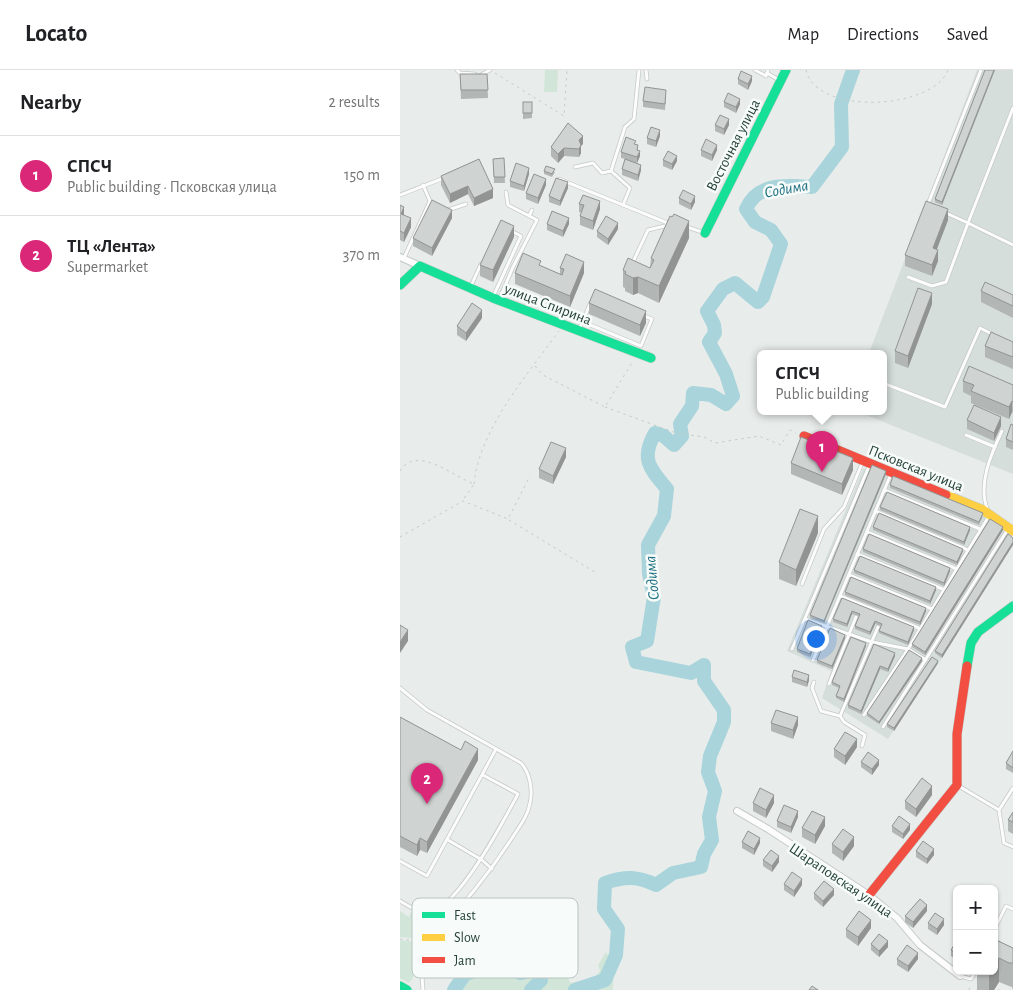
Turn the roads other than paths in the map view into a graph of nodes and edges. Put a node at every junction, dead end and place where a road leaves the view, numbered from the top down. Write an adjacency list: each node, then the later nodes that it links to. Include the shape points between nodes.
1 (456, 70): 2 (lane, via 481,75)
2 (490, 70)
3 (639, 70): 13 (lane, via 634,119 625,127)
4 (646, 70): 9 (lane)
5 (755, 70): 8 (lane, via 766,76)
6 (786, 70): 10 (street, Восточная улица)
7 (981, 70): 24 (lane, via 928,206)
8 (768, 72): 10 (lane)
9 (647, 79)
10 (780, 81): 32 (street, Восточная улица)
11 (1013, 108): 28 (lane)
12 (575, 167): 13 (lane, via 593,163 602,173)
13 (611, 171): 22 (lane, via 630,188)
14 (450, 175): 16 (lane)
15 (559, 179): 22 (lane)
16 (424, 185): 18 (lane); 19 (lane)
17 (506, 192): 27 (lane, via 508,205)
18 (400, 195)
19 (430, 202): 21 (lane); 35 (lane)
20 (466, 204): 23 (lane, via 450,211)
21 (436, 205)
22 (623, 205): 29 (lane)
23 (443, 208)
24 (936, 209)
25 (532, 210): 27 (lane)
26 (944, 213): 28 (lane)
27 (529, 216): 42 (lane, via 537,220)
28 (968, 223): 33 (lane); 38 (lane, via 946,282 932,286)
29 (670, 225): 31 (lane); 32 (lane, via 695,228); 37 (lane, via 648,230)
30 (507, 230): 42 (lane, via 521,236)
31 (666, 233)
32 (705, 233)
33 (1013, 245)
34 (484, 257): 40 (lane)
35 (402, 258): 36 (street)
36 (420, 266): 39 (street); 40 (street, улица Спирина)
37 (630, 268)
38 (908, 277)
39 (400, 285)
40 (470, 288): 42 (street, улица Спирина)
41 (594, 295): 44 (lane)
42 (496, 299): 45 (street, улица Спирина)
43 (636, 312): 47 (lane, via 652,319)
44 (583, 322): 45 (lane); 47 (lane)
45 (578, 331): 47 (street, улица Спирина)
46 (997, 336): 49 (lane, via 980,328)
47 (640, 349): 48 (street, улица Спирина)
48 (652, 358)
49 (963, 367): 50 (lane); 51 (lane, via 945,407)
50 (971, 371)
51 (887, 385)
52 (1002, 431): 55 (lane)
53 (966, 435): 55 (lane)
54 (804, 436): 56 (street, Псковская улица)
55 (995, 447): 60 (lane, via 987,463 984,502)
56 (866, 462): 57 (street, Псковская улица); 62 (lane, via 844,507); 76 (lane)
57 (892, 472): 58 (lane); 60 (street, Псковская улица)
58 (884, 490): 59 (lane); 63 (lane)
59 (875, 511): 65 (lane); 66 (lane)
60 (990, 514): 63 (lane); 64 (street, Псковская улица)
61 (816, 526): 62 (lane)
62 (824, 529): 70 (lane)
63 (980, 530): 66 (lane)
64 (1011, 530): 85 (lane)
65 (867, 532): 67 (lane); 68 (lane)
66 (968, 550): 68 (lane)
67 (857, 554): 69 (lane); 71 (lane)
68 (957, 570): 71 (lane)
69 (849, 575): 72 (lane); 74 (lane)
70 (802, 584)
71 (944, 590): 74 (lane)
72 (840, 596): 77 (lane); 79 (lane)
73 (1013, 606): 95 (street, via 978,632 971,643 957,734)
74 (932, 609): 79 (lane)
75 (856, 617): 80 (lane)
76 (805, 619): 77 (lane); 83 (lane)
77 (827, 626): 80 (lane); 84 (lane)
78 (878, 627): 81 (lane)
79 (921, 629): 82 (lane)
80 (849, 634): 81 (lane); 87 (lane)
81 (872, 642): 82 (lane); 90 (lane)
82 (908, 649): 85 (lane); 89 (lane)
83 (792, 650)
84 (813, 660)
85 (926, 660): 91 (lane)
86 (814, 682): 90 (lane, via 812,688 821,711)
87 (829, 684)
88 (400, 688): 93 (lane, via 427,710)
89 (864, 715)
90 (840, 716): 92 (lane, via 865,735)
91 (882, 727)
92 (862, 746)
93 (496, 749): 94 (lane); 103 (lane, via 524,767 531,797 525,818)
94 (483, 775): 99 (lane); 101 (lane, via 518,794)
95 (957, 785): 97 (lane); 104 (street)
96 (1013, 788): 97 (lane)
97 (999, 810): 100 (lane, via 1004,843)
98 (737, 811): 104 (street, Шараповская улица)
99 (448, 840): 101 (lane); 102 (lane, via 427,876)
100 (1013, 847)
101 (482, 860): 103 (lane); 105 (lane)
102 (400, 862)
103 (492, 869): 106 (lane)
104 (868, 895): 112 (street, Шараповская улица, via 897,918 920,945)
105 (448, 898)
106 (467, 898)
107 (400, 901): 108 (lane)
108 (412, 907)
109 (1013, 909): 110 (lane, via 1006,906)
110 (998, 922)
111 (974, 975): 112 (lane, via 971,979)
112 (960, 976)
113 (400, 986): 114 (street)
114 (407, 990)

